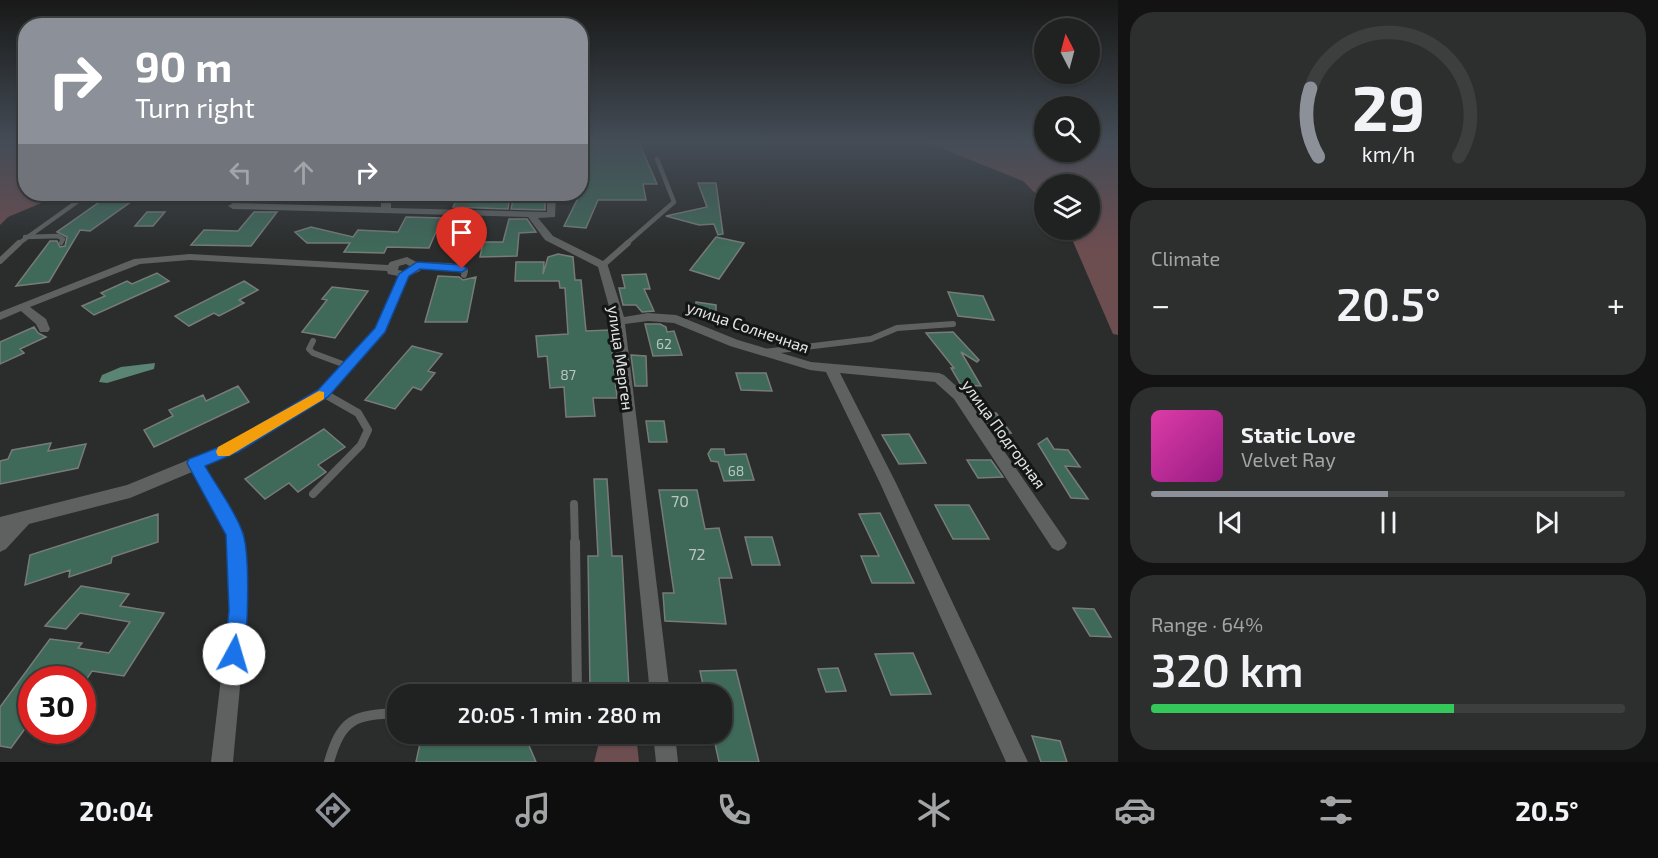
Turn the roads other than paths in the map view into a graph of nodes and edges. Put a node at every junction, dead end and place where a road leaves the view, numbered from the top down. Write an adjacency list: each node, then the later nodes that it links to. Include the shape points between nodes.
1 (664, 178): 12 (lane, via 674,202)
2 (78, 201): 8 (lane)
3 (386, 201): 6 (street)
4 (552, 201): 7 (street, via 552,215)
5 (233, 206): 6 (street)
6 (386, 208): 7 (street)
7 (532, 216): 12 (street, via 549,238)
8 (25, 237): 9 (lane, via 58,236 63,239); 10 (lane)
9 (61, 243)
10 (0, 261)
11 (417, 265): 13 (street, via 411,272); 14 (lane, via 459,267)
12 (603, 265): 17 (street, улица Мерген)
13 (398, 271): 15 (street, via 190,257 138,261); 22 (street, via 381,330)
14 (464, 275)
15 (22, 306): 16 (street); 19 (street, via 42,322)
16 (0, 316)
17 (619, 321): 21 (street, улица Солнечная, via 676,319); 33 (street, улица Мерген)
18 (953, 324): 21 (lane, via 897,328 871,339)
19 (44, 329)
20 (313, 341): 22 (lane, via 309,349 313,353)
21 (764, 351): 23 (street, улица Солнечная)
22 (348, 366): 24 (street)
23 (831, 369): 30 (street, улица Подгорная, via 939,378 959,396); 39 (street)
24 (323, 393): 25 (street, via 232,448); 26 (lane, via 358,413 368,430 361,445)
25 (195, 463): 28 (street, via 130,491); 36 (street, via 235,534 238,611)
26 (313, 495)
27 (574, 504): 32 (lane)
28 (23, 519): 29 (street); 31 (street)
29 (0, 524)
30 (1058, 543)
31 (0, 544)
32 (577, 684)
33 (659, 684)
34 (387, 713): 37 (lane, via 359,714 345,724 335,740)
35 (665, 744): 38 (street)
36 (222, 762)
37 (329, 762)
38 (667, 762)
39 (1017, 762)

